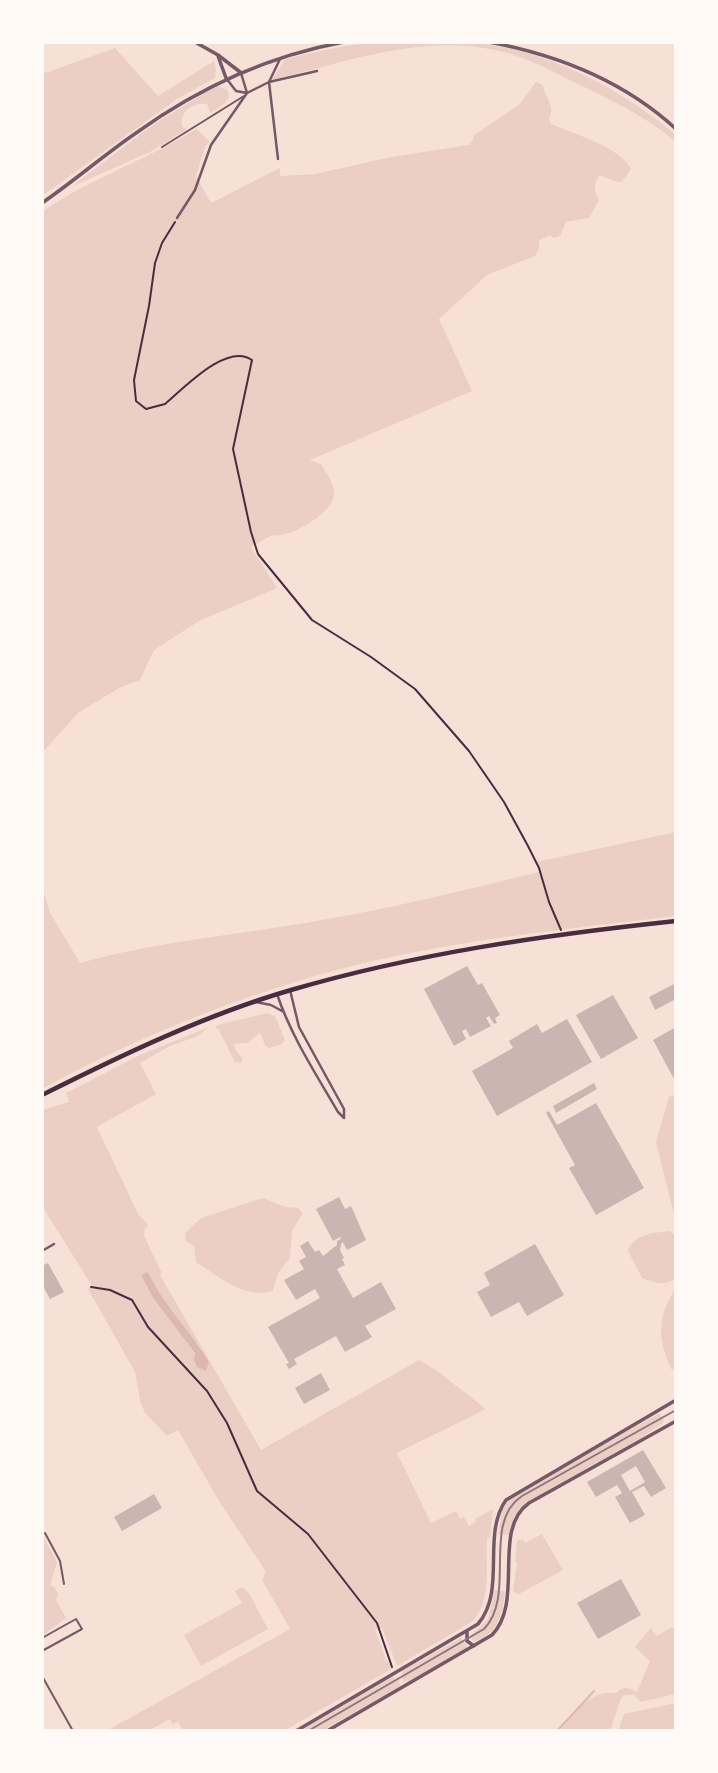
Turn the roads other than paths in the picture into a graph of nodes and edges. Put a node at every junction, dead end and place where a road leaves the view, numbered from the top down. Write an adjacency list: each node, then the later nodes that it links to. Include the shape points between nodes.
1 (195, 42): 4 (street)
2 (344, 42): 5 (street)
3 (489, 42): 11 (street, via 597,75)
4 (218, 54): 7 (street); 8 (street)
5 (282, 57): 7 (street); 9 (street)
6 (317, 71): 9 (street)
7 (240, 72): 8 (street); 10 (street)
8 (226, 78): 10 (street, via 236,91); 14 (street, via 138,131)
9 (269, 82): 10 (street); 13 (street)
10 (247, 93): 12 (lane); 15 (street, via 211,145 195,190)
11 (676, 129)
12 (162, 148)
13 (278, 159)
14 (42, 203)
15 (177, 218)
16 (676, 922): 17 (main road, via 470,947)
17 (290, 990): 18 (main road); 20 (street, via 299,1027 344,1109 344,1118)
18 (277, 995): 19 (main road); 20 (street)
19 (256, 1002): 20 (street); 21 (main road, via 137,1049)
20 (283, 1013)
21 (42, 1095)
22 (54, 1244): 23 (street)
23 (42, 1251)
24 (676, 1400): 28 (street, via 507,1498 498,1517 488,1606)
25 (676, 1421): 30 (street, via 522,1510 513,1527 503,1619 492,1635)
26 (44, 1533): 27 (lane, via 61,1561)
27 (64, 1584)
28 (467, 1632): 30 (street, via 467,1641); 34 (street)
29 (42, 1639): 31 (lane, via 76,1619 82,1629)
30 (474, 1646): 35 (street)
31 (42, 1651)
32 (42, 1676): 33 (lane)
33 (73, 1731)
34 (296, 1731)
35 (327, 1731)

